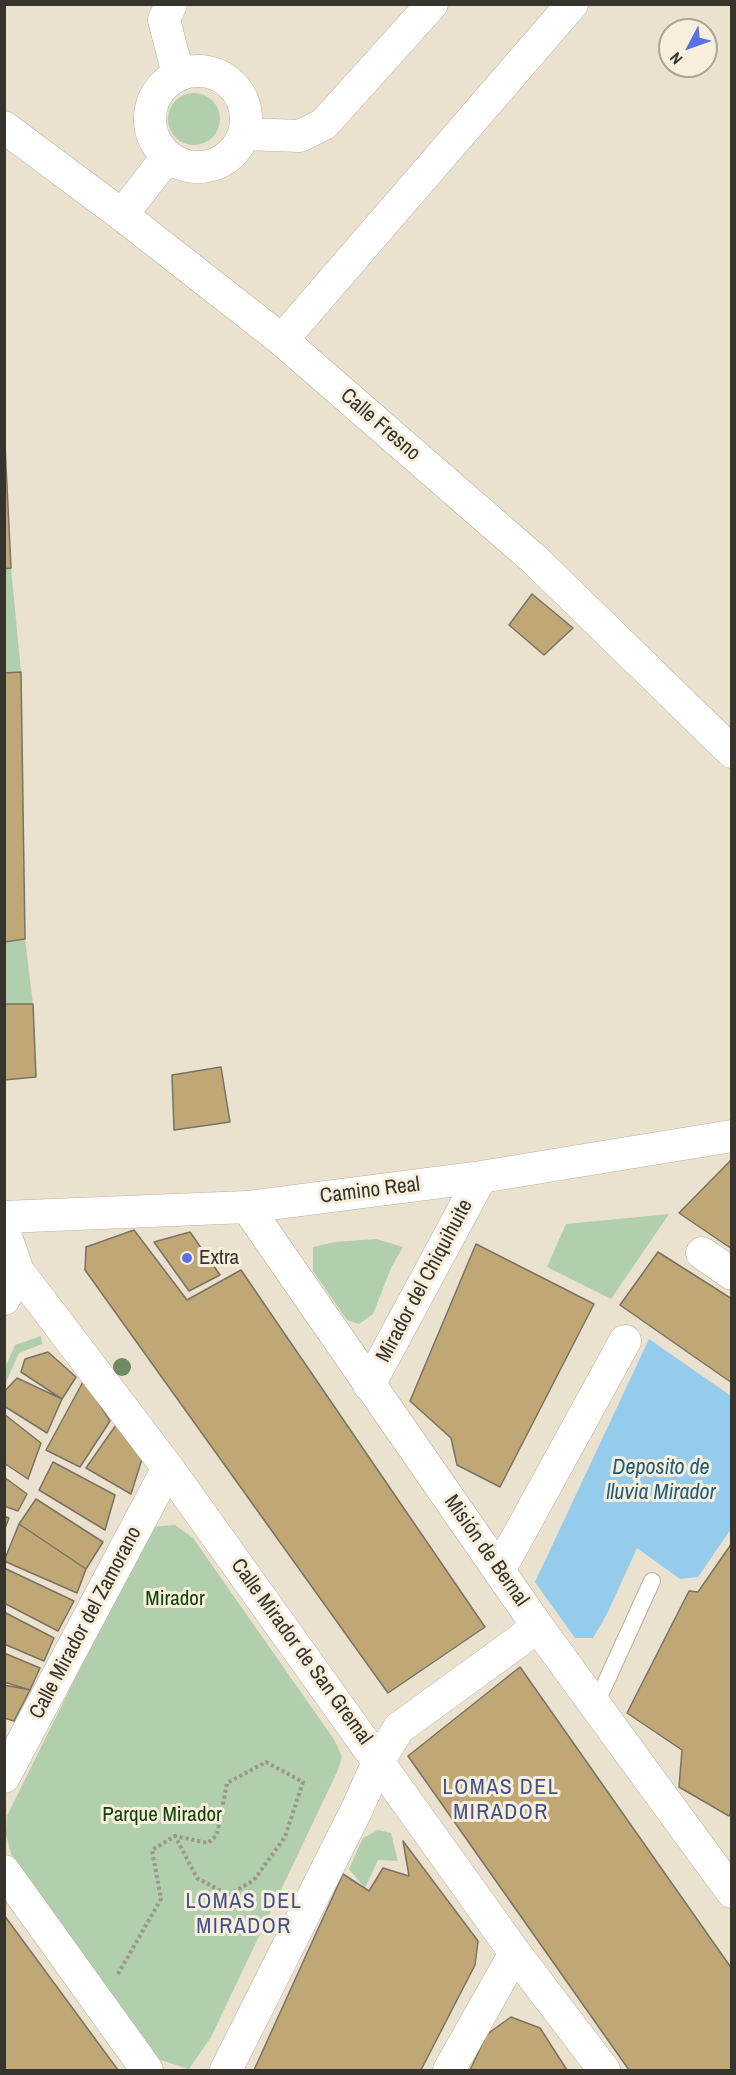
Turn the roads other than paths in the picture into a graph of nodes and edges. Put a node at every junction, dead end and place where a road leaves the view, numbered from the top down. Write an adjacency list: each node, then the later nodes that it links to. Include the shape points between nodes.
1 (171, 4): 4 (street, via 164,20)
2 (432, 4): 6 (street, via 324,124 300,135)
3 (572, 4): 9 (street)
4 (178, 74): 6 (street, via 205,71 230,82 245,106); 7 (street, via 159,90 150,112 153,137)
5 (4, 127): 8 (street, Calle Fresno)
6 (245, 134): 7 (street, via 232,154 212,166 189,167)
7 (167, 157): 8 (street)
8 (122, 215): 9 (street, Calle Fresno)
9 (282, 340): 10 (street, Calle Fresno, via 534,560)
10 (732, 752)
11 (732, 1136): 12 (street, Camino Real)
12 (481, 1177): 13 (street, Camino Real); 21 (street, Mirador del Chiquihuite)
13 (247, 1207): 14 (street, Camino Real); 21 (street, Misión de Bernal)
14 (4, 1217)
15 (4, 1231): 17 (street, Calle Mirador de San Gremal)
16 (702, 1253): 18 (street)
17 (18, 1271): 19 (street); 22 (street, Calle Mirador de San Gremal)
18 (732, 1274)
19 (4, 1299)
20 (625, 1341): 23 (street)
21 (369, 1384): 23 (street, Misión de Bernal)
22 (168, 1468): 27 (street, Calle Mirador de San Gremal); 28 (street, Calle Mirador del Zamorano)
23 (500, 1569): 25 (street, Misión de Bernal)
24 (652, 1581): 26 (lane)
25 (538, 1627): 26 (street, Misión de Bernal); 27 (street, via 399,1728)
26 (595, 1706): 30 (street, Misión de Bernal)
27 (379, 1760): 31 (street, Calle Mirador de San Gremal); 33 (street)
28 (4, 1777)
29 (4, 1871): 32 (street)
30 (731, 1889)
31 (515, 1953): 34 (street); 35 (street, Calle Mirador de San Gremal)
32 (147, 2070)
33 (226, 2070)
34 (449, 2070)
35 (604, 2070)

